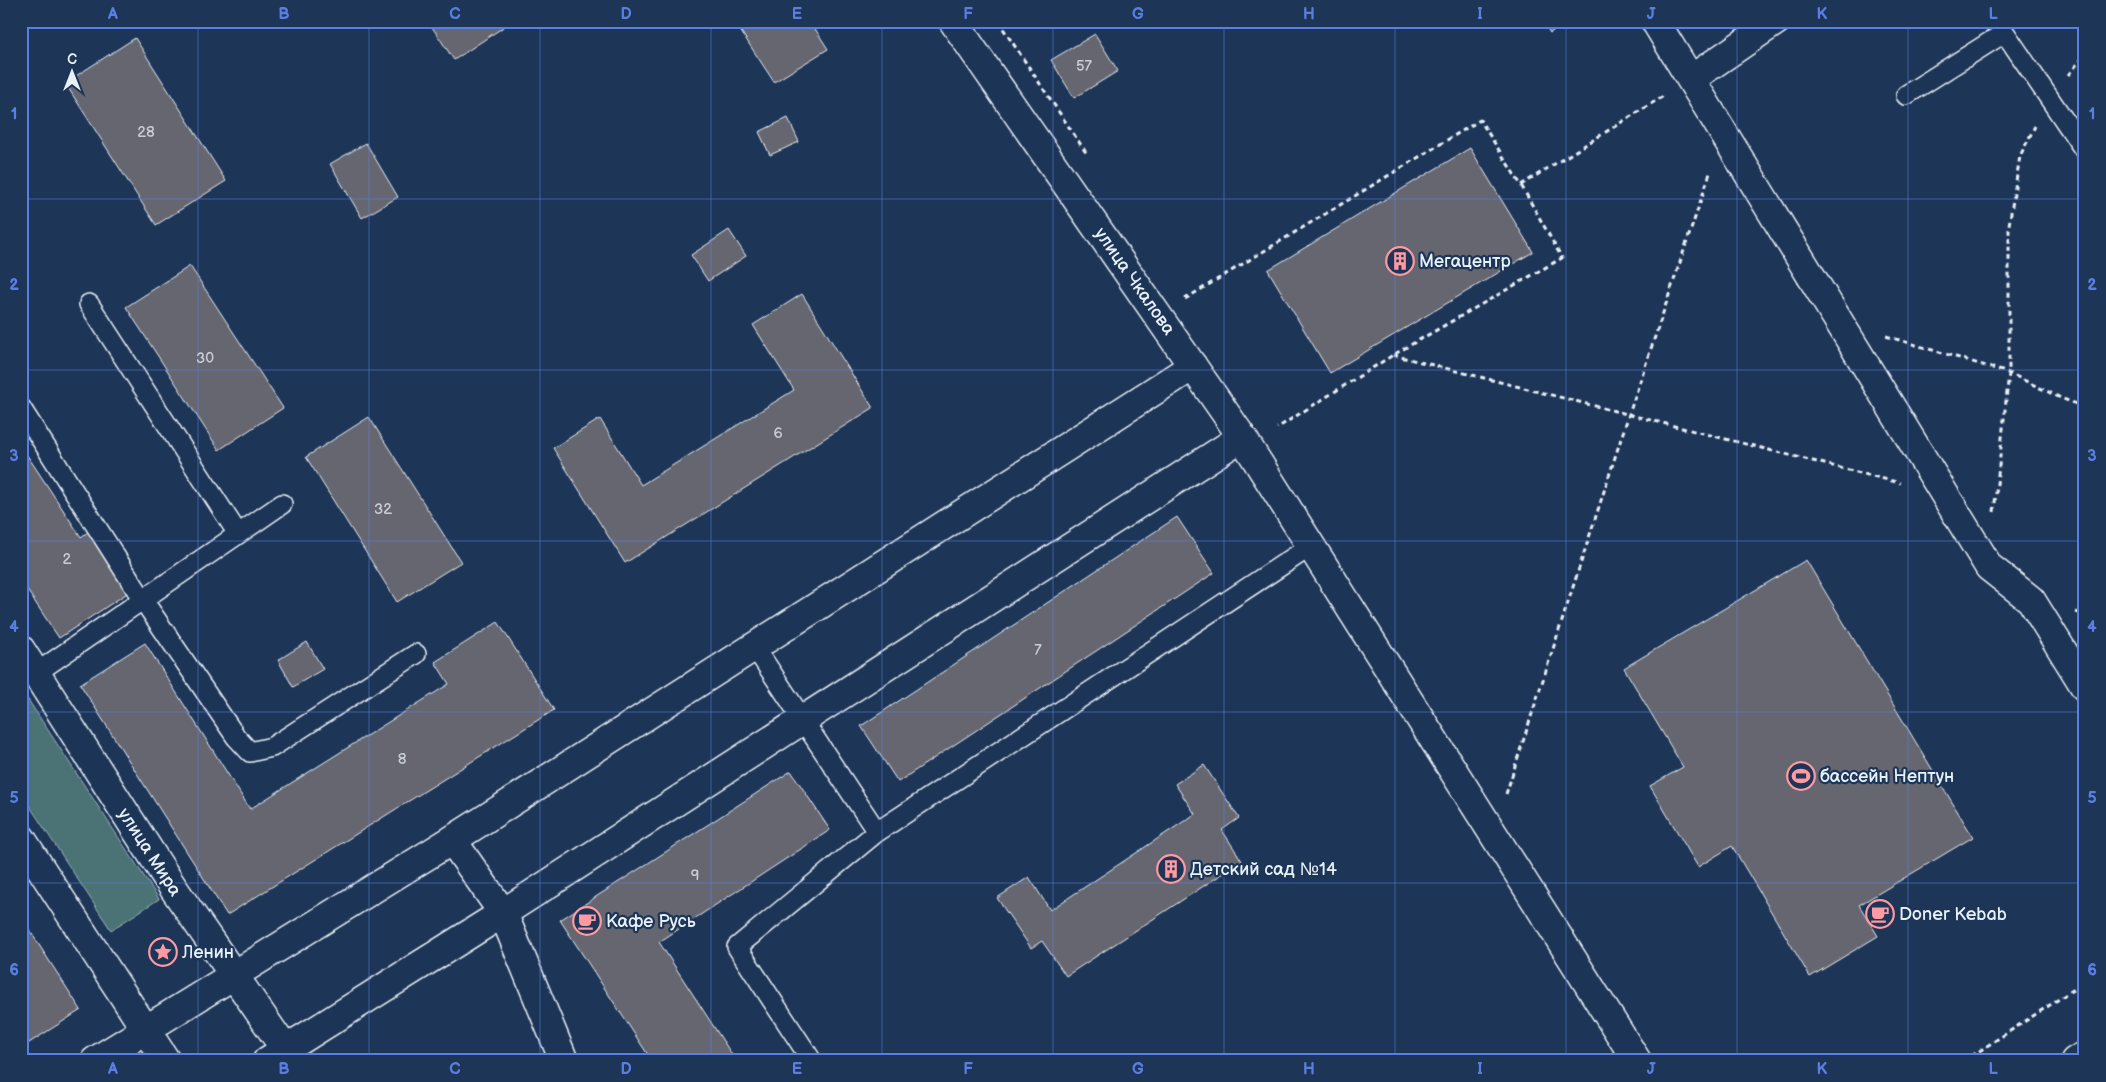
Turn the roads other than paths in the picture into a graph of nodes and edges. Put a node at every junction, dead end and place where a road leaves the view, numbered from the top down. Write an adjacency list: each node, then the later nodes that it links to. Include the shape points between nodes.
1 (952, 21): 9 (street, улица Чкалова)
2 (1655, 21): 5 (street)
3 (1776, 21): 5 (street)
4 (2000, 27): 6 (lane); 7 (lane)
5 (1691, 79): 19 (street, via 1988,567 2031,600)
6 (1906, 95)
7 (2085, 151)
8 (89, 304): 13 (lane)
9 (1193, 366): 11 (street, улица Чкалова); 16 (street)
10 (21, 408): 15 (lane)
11 (1242, 437): 14 (street, улица Чкалова); 20 (street)
12 (282, 504): 13 (lane)
13 (238, 534): 15 (lane)
14 (1311, 546): 21 (lane); 33 (street, улица Чкалова)
15 (142, 600): 17 (lane, via 236,737 250,752 272,747); 18 (lane)
16 (754, 646): 20 (lane); 23 (street)
17 (416, 654)
18 (26, 668): 25 (street, улица Мира)
19 (2085, 687)
20 (802, 719): 21 (lane); 24 (street)
21 (877, 832): 32 (lane, via 737,946)
22 (21, 838): 26 (street)
23 (452, 840): 24 (street); 25 (street)
24 (503, 913): 27 (street); 31 (street)
25 (234, 976): 26 (street); 27 (street, улица Мира)
26 (146, 1029): 29 (street); 30 (street)
27 (276, 1055)
28 (2085, 1055): 34 (street)
29 (95, 1061)
30 (166, 1061)
31 (564, 1061)
32 (812, 1061)
33 (1637, 1061)
34 (2075, 1061)

